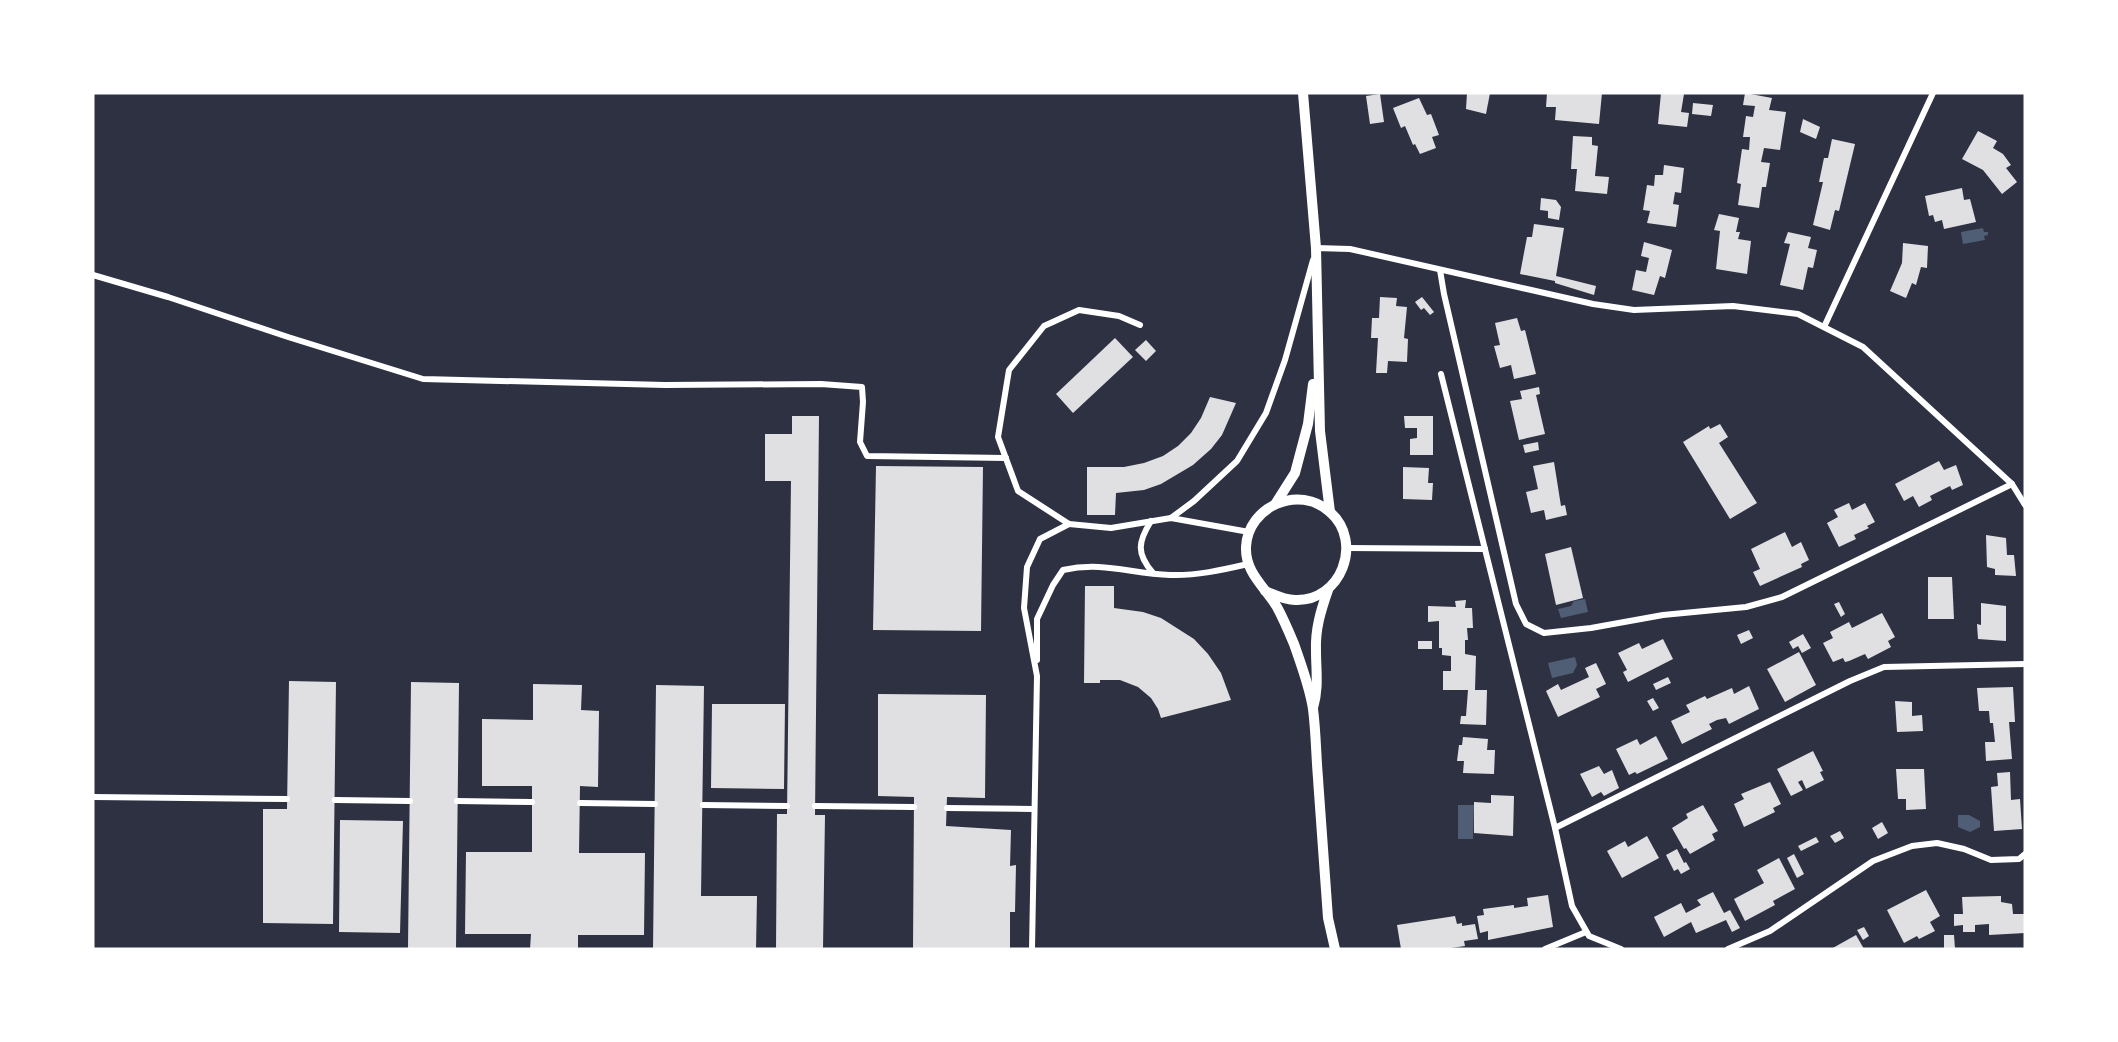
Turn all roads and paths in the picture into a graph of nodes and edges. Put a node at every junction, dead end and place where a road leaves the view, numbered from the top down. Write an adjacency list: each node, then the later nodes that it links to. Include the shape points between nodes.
1 (1303, 93): 3 (street)
2 (1933, 93): 7 (street)
3 (1316, 248): 4 (street, via 1350,249); 8 (street); 15 (street, via 1266,413 1237,461)
4 (1440, 270): 7 (street, via 1593,304 1634,310 1733,306 1798,314); 11 (street, via 1516,604 1526,624 1544,633 1746,607 1782,597)
5 (93, 275): 10 (street, via 423,379 862,387 860,442 867,456)
6 (1140, 326): 10 (street, via 1119,316 1079,310 1044,326 1010,370 998,437)
7 (1824, 327): 11 (street, via 1863,347)
8 (1318, 348): 12 (street, via 1306,434 1295,473); 14 (street, via 1320,431)
9 (1441, 374): 20 (street)
10 (1006, 458): 17 (street, via 1018,491)
11 (2012, 484): 13 (street)
12 (1276, 503): 14 (street, via 1305,500); 18 (street, via 1255,520)
13 (2025, 505)
14 (1330, 512): 19 (street, via 1345,534)
15 (1171, 518): 16 (street); 18 (street)
16 (1151, 521): 17 (street, via 1112,528); 22 (street, via 1142,536 1140,550)
17 (1069, 524): 26 (street, via 1040,539 1027,567 1024,608)
18 (1249, 532): 21 (street)
19 (1347, 548): 20 (street); 23 (street, via 1339,578)
20 (1485, 549): 42 (street)
21 (1248, 564): 22 (street, via 1207,573); 24 (street)
22 (1153, 573): 26 (street, via 1081,566 1063,570 1037,619)
23 (1328, 590): 24 (street, via 1297,600); 27 (street, via 1317,625 1317,695)
24 (1265, 591): 27 (street, via 1293,642)
25 (2025, 664): 42 (street, via 1884,667)
26 (1037, 676): 41 (street)
27 (1313, 708): 46 (street, via 1328,918)
28 (93, 797): 29 (street)
29 (287, 799)
30 (335, 800): 31 (street)
31 (410, 801)
32 (458, 801): 33 (street)
33 (532, 802)
34 (580, 803): 35 (street)
35 (655, 804)
36 (703, 805): 37 (street)
37 (787, 806)
38 (815, 806): 39 (street)
39 (914, 807)
40 (947, 808): 41 (street)
41 (1033, 809): 45 (street)
42 (1555, 828): 44 (street, via 1572,906)
43 (2025, 854): 49 (street, via 2019,859 1991,860 1938,843 1912,846 1873,861 1770,931)
44 (1586, 932): 47 (street); 48 (street)
45 (1032, 949)
46 (1335, 949)
47 (1545, 949)
48 (1621, 949)
49 (1728, 949)

